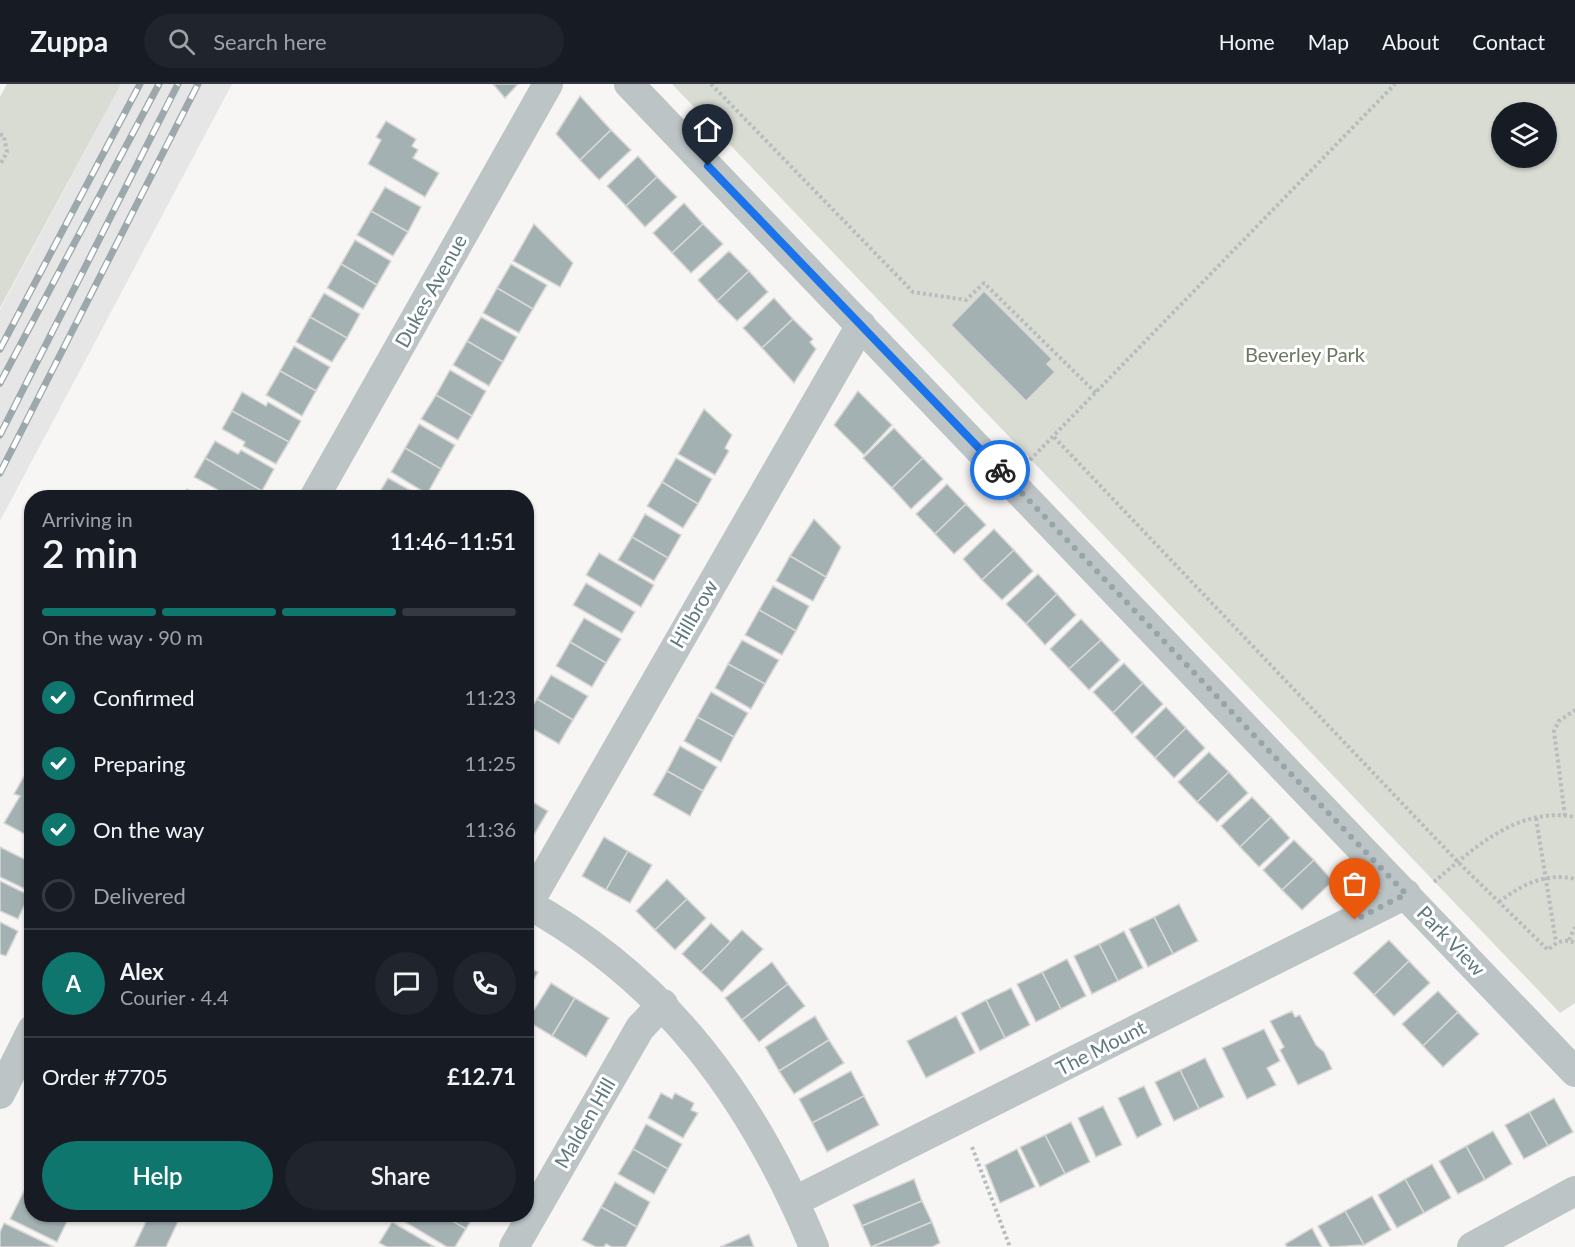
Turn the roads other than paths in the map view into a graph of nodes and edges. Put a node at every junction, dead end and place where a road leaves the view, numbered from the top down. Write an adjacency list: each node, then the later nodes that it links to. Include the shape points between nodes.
1 (548, 84): 4 (street, Dukes Avenue)
2 (629, 84): 3 (street, Park View)
3 (861, 325): 5 (street, Hillbrow); 6 (street, Park View)
4 (319, 490)
5 (534, 892)
6 (1409, 898): 10 (street, Park View); 13 (street, The Mount)
7 (534, 908): 8 (street, via 623,967)
8 (663, 1004): 13 (street, via 738,1099); 14 (street, Malden Hill, via 640,1028)
9 (24, 1046): 11 (street)
10 (1575, 1072)
11 (0, 1094)
12 (1575, 1191): 18 (street)
13 (795, 1201): 17 (street)
14 (534, 1212)
15 (528, 1222): 16 (street, Malden Hill)
16 (514, 1247)
17 (814, 1247)
18 (1472, 1247)

